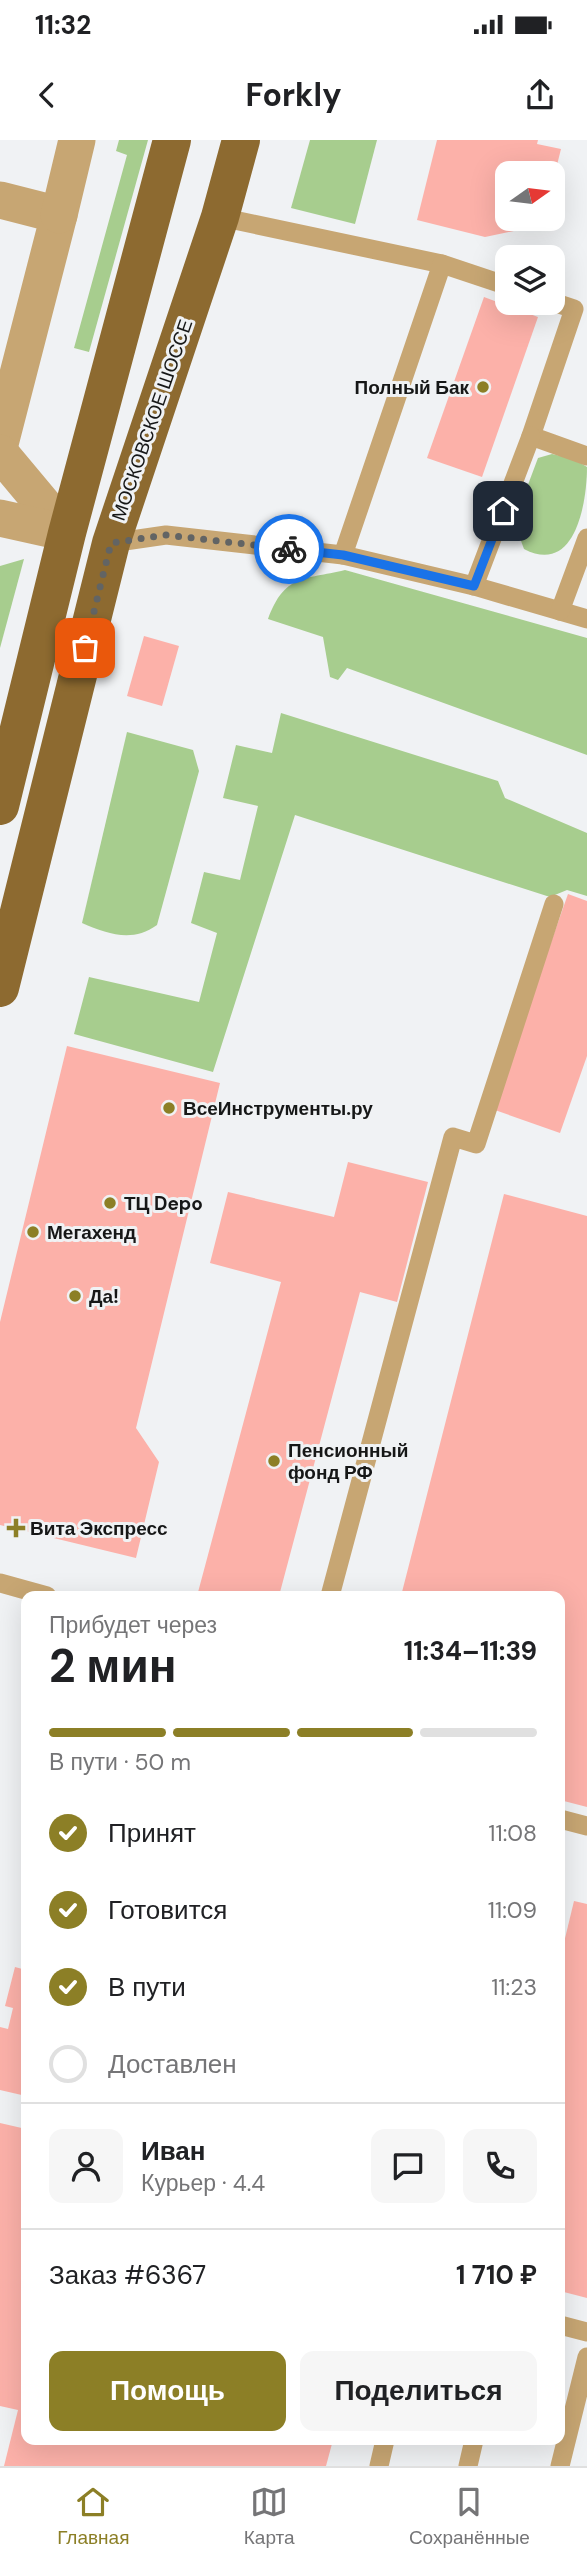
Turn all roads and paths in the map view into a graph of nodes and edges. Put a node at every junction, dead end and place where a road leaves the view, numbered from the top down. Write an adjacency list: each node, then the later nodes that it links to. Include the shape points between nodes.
1 (77, 140): 5 (street)
2 (172, 140): 15 (main road)
3 (241, 140): 6 (main road, МОСКОВСКОЕ ШОССЕ)
4 (0, 200): 5 (street)
5 (59, 215): 11 (street)
6 (220, 217): 7 (lane); 17 (main road, МОСКОВСКОЕ ШОССЕ)
7 (442, 264): 8 (lane); 18 (lane)
8 (495, 282)
9 (565, 306): 10 (lane, via 574,309)
10 (531, 436): 13 (lane); 19 (lane)
11 (0, 444)
12 (0, 453): 15 (street)
13 (587, 456)
14 (0, 517): 15 (street)
15 (67, 533): 22 (main road)
16 (587, 538): 20 (lane)
17 (111, 543): 18 (lane, via 166,535); 24 (main road, МОСКОВСКОЕ ШОССЕ)
18 (343, 555): 19 (lane)
19 (474, 586): 20 (lane)
20 (560, 611): 21 (lane)
21 (587, 619)
22 (0, 806)
23 (554, 904): 27 (lane, via 476,1144 453,1136)
24 (0, 988)
25 (0, 1583): 26 (lane)
26 (29, 1591)
27 (331, 1591)
28 (565, 1820): 29 (lane)
29 (587, 1826)
30 (565, 2326): 31 (lane)
31 (587, 2332)
32 (587, 2357): 37 (lane)
33 (384, 2445): 35 (lane)
34 (473, 2445): 36 (lane)
35 (379, 2466)
36 (468, 2466)
37 (560, 2466)

